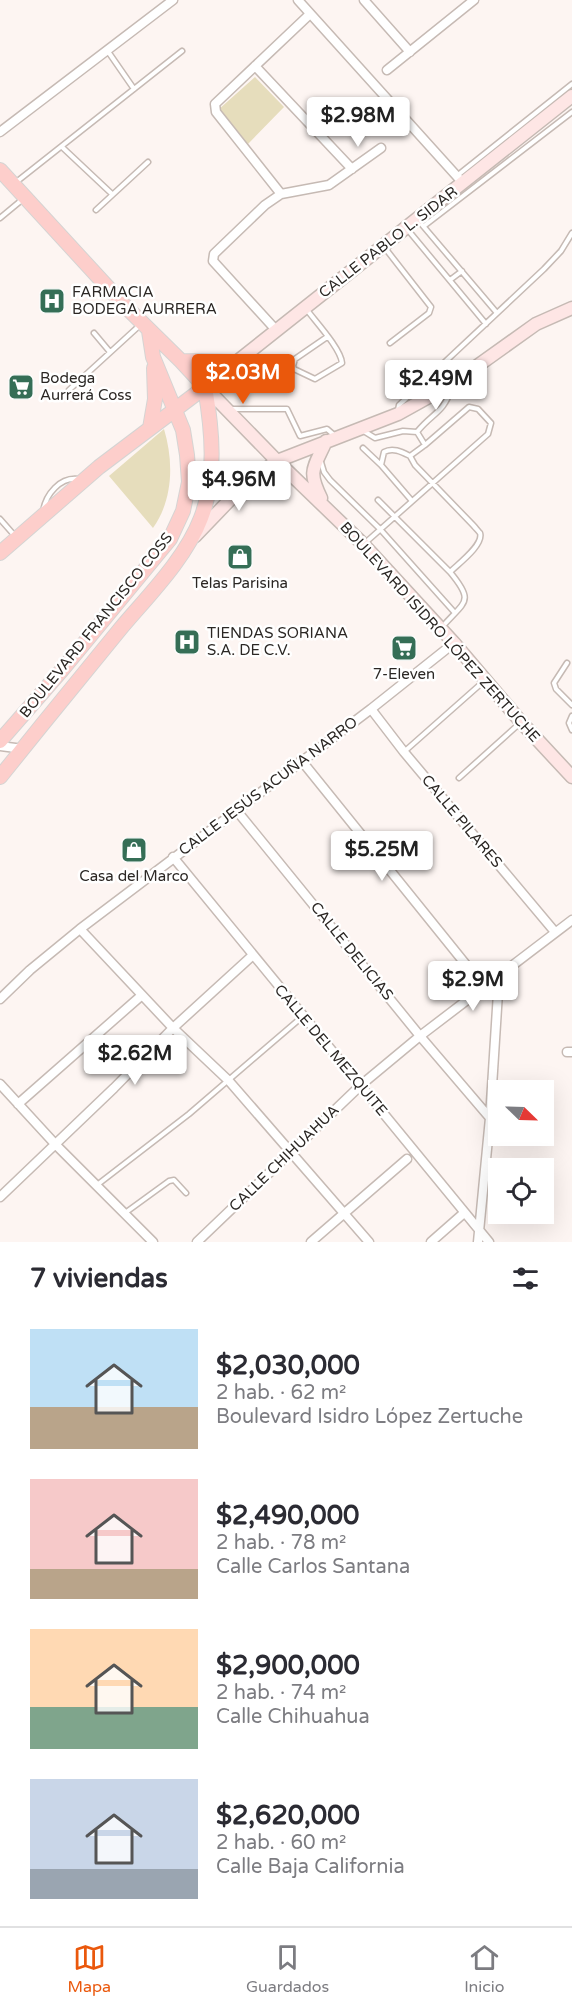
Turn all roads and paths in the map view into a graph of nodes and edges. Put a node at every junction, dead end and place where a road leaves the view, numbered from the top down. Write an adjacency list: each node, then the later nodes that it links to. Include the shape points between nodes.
1 (173, 0): 6 (street)
2 (298, 0): 5 (street)
3 (366, 0): 8 (street)
4 (474, 0): 8 (street)
5 (310, 14): 9 (street); 21 (street)
6 (107, 50): 12 (lane); 15 (street)
7 (182, 51): 12 (lane)
8 (410, 52): 10 (street)
9 (255, 66): 19 (street); 24 (street, via 217,100 215,108)
10 (387, 70)
11 (572, 84): 21 (lane)
12 (134, 89): 16 (lane)
13 (572, 96): 21 (street, CALLE PABLO L. SIDAR)
14 (572, 112): 28 (lane)
15 (0, 132)
16 (62, 147): 22 (lane); 23 (lane)
17 (381, 148): 19 (street)
18 (148, 162): 23 (lane)
19 (351, 169): 24 (street, via 329,185)
20 (0, 170): 22 (main road)
21 (460, 180): 28 (street, CALLE PABLO L. SIDAR)
22 (13, 184): 25 (main road)
23 (112, 194): 26 (lane)
24 (281, 194): 39 (street, via 251,217 212,258)
25 (26, 196): 27 (lane); 38 (main road)
26 (96, 210)
27 (0, 218)
28 (420, 222): 29 (street, CALLE PABLO L. SIDAR); 32 (lane)
29 (405, 227): 31 (street, CALLE PABLO L. SIDAR); 33 (lane)
30 (572, 232): 36 (lane, via 561,251)
31 (383, 245): 34 (street, CALLE PABLO L. SIDAR); 42 (lane, via 431,304 429,313)
32 (462, 271): 33 (lane); 36 (lane)
33 (450, 280): 37 (lane)
34 (305, 307): 39 (street, CALLE PABLO L. SIDAR); 41 (lane)
35 (572, 308): 47 (street, via 536,324)
36 (498, 314): 37 (lane)
37 (486, 324): 52 (lane, via 399,405)
38 (145, 327): 43 (lane); 44 (main road, BOULEVARD FRANCISCO COSS); 45 (main road)
39 (276, 330): 46 (street, CALLE PABLO L. SIDAR)
40 (94, 333): 43 (lane)
41 (327, 337): 41 (lane, via 341,357 340,365 315,380 294,369 295,359)
42 (390, 343)
43 (110, 352): 49 (lane)
44 (153, 357): 51 (main road, BOULEVARD FRANCISCO COSS); 53 (main road, via 155,399)
45 (181, 361): 46 (main road); 48 (main road)
46 (235, 362): 48 (street, CALLE PABLO L. SIDAR)
47 (452, 384): 52 (street); 55 (lane, via 443,408)
48 (205, 387): 50 (street, BOULEVARD ISIDRO LÓPEZ ZERTUCHE); 51 (main road); 70 (main road, BOULEVARD FRANCISCO COSS, via 210,487 201,519)
49 (69, 390)
50 (226, 409): 56 (lane, via 287,409 300,435 327,429); 60 (street, BOULEVARD ISIDRO LÓPEZ ZERTUCHE)
51 (176, 410): 53 (main road); 74 (main road, BOULEVARD FRANCISCO COSS, via 183,430 189,482 183,511 170,539)
52 (398, 414): 54 (street)
53 (150, 428): 69 (main road)
54 (361, 430): 55 (lane, via 375,438); 56 (street)
55 (417, 432): 57 (lane)
56 (328, 444): 60 (street); 65 (street, via 313,469 312,481); 68 (lane, via 321,465 324,472)
57 (425, 445): 59 (lane); 62 (lane, via 469,407 478,409 491,423 488,434)
58 (363, 448): 61 (lane)
59 (410, 456): 61 (lane, via 388,450); 62 (lane)
60 (277, 461): 65 (street, BOULEVARD ISIDRO LÓPEZ ZERTUCHE); 70 (street, via 246,483)
61 (381, 465): 64 (lane)
62 (432, 484): 64 (lane); 73 (lane, via 480,533 477,547)
63 (378, 500): 66 (lane)
64 (412, 501): 66 (lane)
65 (326, 507): 71 (street, BOULEVARD ISIDRO LÓPEZ ZERTUCHE)
66 (393, 517): 68 (lane); 73 (lane)
67 (0, 519): 69 (lane)
68 (380, 529): 71 (lane); 75 (lane)
69 (17, 539): 72 (main road)
70 (187, 544): 80 (main road, BOULEVARD FRANCISCO COSS)
71 (364, 545): 76 (street, BOULEVARD ISIDRO LÓPEZ ZERTUCHE)
72 (0, 553)
73 (450, 572): 75 (lane, via 466,592 466,600)
74 (122, 596): 79 (main road, BOULEVARD FRANCISCO COSS); 80 (main road, via 81,666)
75 (455, 613): 76 (lane)
76 (441, 628): 77 (street, BOULEVARD ISIDRO LÓPEZ ZERTUCHE)
77 (454, 643): 81 (street, BOULEVARD ISIDRO LÓPEZ ZERTUCHE); 83 (street, CALLE JESÚS ACUÑA NARRO)
78 (567, 663): 82 (lane, via 554,683 555,689)
79 (62, 670): 85 (main road, via 69,680); 88 (main road, BOULEVARD FRANCISCO COSS)
80 (79, 678): 85 (main road, BOULEVARD FRANCISCO COSS)
81 (486, 680): 86 (street, BOULEVARD ISIDRO LÓPEZ ZERTUCHE); 91 (lane)
82 (572, 705)
83 (371, 709): 91 (street, CALLE PILARES); 92 (street, CALLE JESÚS ACUÑA NARRO)
84 (572, 716): 87 (lane)
85 (45, 721): 90 (main road, BOULEVARD FRANCISCO COSS)
86 (521, 722): 94 (street, BOULEVARD ISIDRO LÓPEZ ZERTUCHE); 95 (lane)
87 (572, 730)
88 (0, 741)
89 (0, 746): 90 (street)
90 (23, 749): 93 (main road, BOULEVARD FRANCISCO COSS)
91 (404, 752): 100 (street, CALLE PILARES)
92 (301, 760): 96 (street, CALLE JESÚS ACUÑA NARRO); 103 (street)
93 (0, 777)
94 (572, 777)
95 (459, 778)
96 (237, 811): 97 (street, CALLE JESÚS ACUÑA NARRO); 108 (street, CALLE DELICIAS)
97 (173, 857): 99 (street, CALLE JESÚS ACUÑA NARRO); 101 (street, CALLE DEL MEZQUITE)
98 (572, 920): 100 (street, CALLE CHIHUAHUA)
99 (80, 929): 104 (street); 105 (street, CALLE JESÚS ACUÑA NARRO)
100 (555, 932): 102 (street, CALLE CHIHUAHUA)
101 (252, 956): 106 (street, CALLE DEL MEZQUITE); 107 (street)
102 (500, 977): 103 (street, CALLE CHIHUAHUA); 109 (street)
103 (484, 987): 108 (street, CALLE CHIHUAHUA)
104 (142, 995): 107 (street); 113 (street)
105 (0, 999)
106 (304, 1016): 110 (lane); 112 (street, CALLE DEL MEZQUITE)
107 (173, 1028): 110 (street); 116 (street)
108 (420, 1036): 112 (street, CALLE CHIHUAHUA); 114 (street, CALLE DELICIAS)
109 (493, 1080)
110 (228, 1081): 117 (street); 119 (lane)
111 (0, 1084): 113 (street)
112 (361, 1085): 117 (street, CALLE CHIHUAHUA); 122 (street, CALLE DEL MEZQUITE)
113 (18, 1104): 116 (street)
114 (488, 1116)
115 (488, 1139): 125 (street)
116 (56, 1144): 119 (street); 121 (street)
117 (290, 1151): 124 (street); 127 (street, CALLE CHIHUAHUA)
118 (407, 1159): 124 (street)
119 (97, 1186): 123 (street)
120 (186, 1193): 123 (lane, via 177,1182 169,1181)
121 (0, 1197)
122 (464, 1213): 125 (street, CALLE DEL MEZQUITE); 130 (street)
123 (124, 1214): 126 (street)
124 (346, 1214): 128 (street); 129 (street)
125 (479, 1231): 131 (street); 132 (street, CALLE DEL MEZQUITE)
126 (153, 1242)
127 (196, 1242)
128 (311, 1242)
129 (369, 1242)
130 (431, 1242)
131 (478, 1242)
132 (489, 1242)

